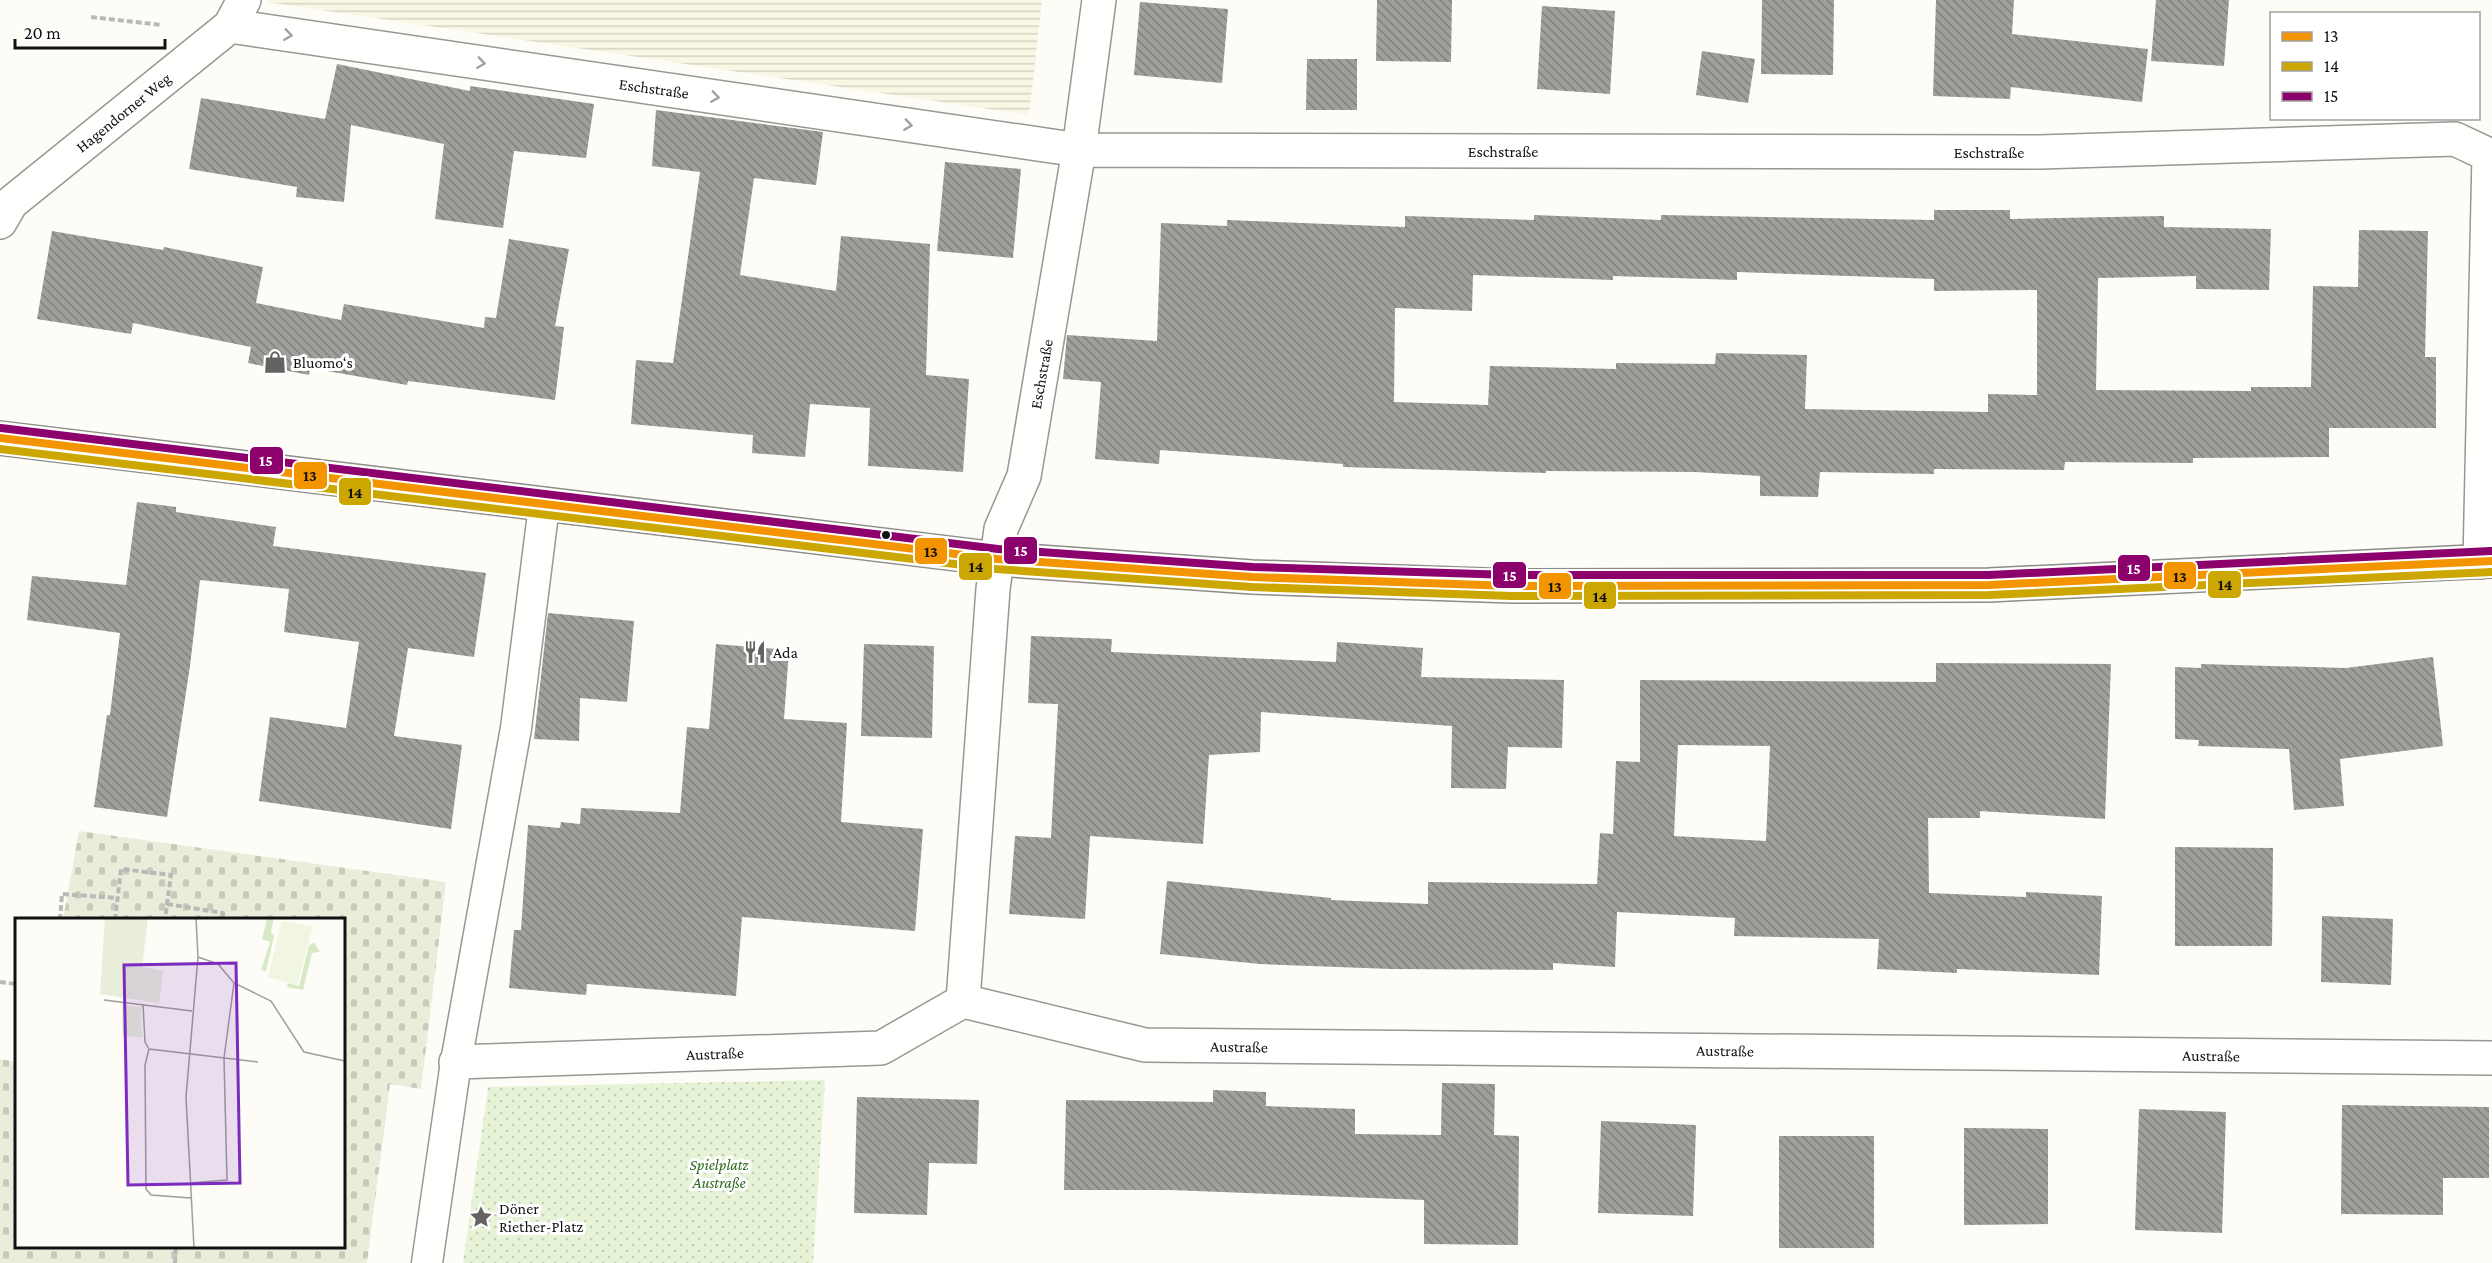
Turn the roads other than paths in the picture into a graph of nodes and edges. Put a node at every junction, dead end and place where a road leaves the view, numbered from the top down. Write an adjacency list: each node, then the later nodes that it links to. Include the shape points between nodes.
1 (1100, 0): 3 (street, Eschstraße)
2 (237, 13): 3 (street, Eschstraße, one-way to 3); 4 (street, Hagendorner Weg, via 11,203)
3 (1079, 150): 7 (street, Eschstraße, via 1024,476 1001,529); 8 (street, Eschstraße, via 2040,152 2455,139 2489,154)
4 (0, 222)
5 (0, 438): 6 (main road)
6 (544, 506): 7 (main road); 11 (lane, via 516,728)
7 (997, 559): 8 (main road, via 1252,577 1512,586 1989,585); 9 (street)
8 (2486, 561)
9 (963, 1001): 10 (street, Austraße, via 1145,1045); 11 (street, Austraße, via 880,1048)
10 (2492, 1058)
11 (456, 1062): 12 (lane)
12 (427, 1263)

